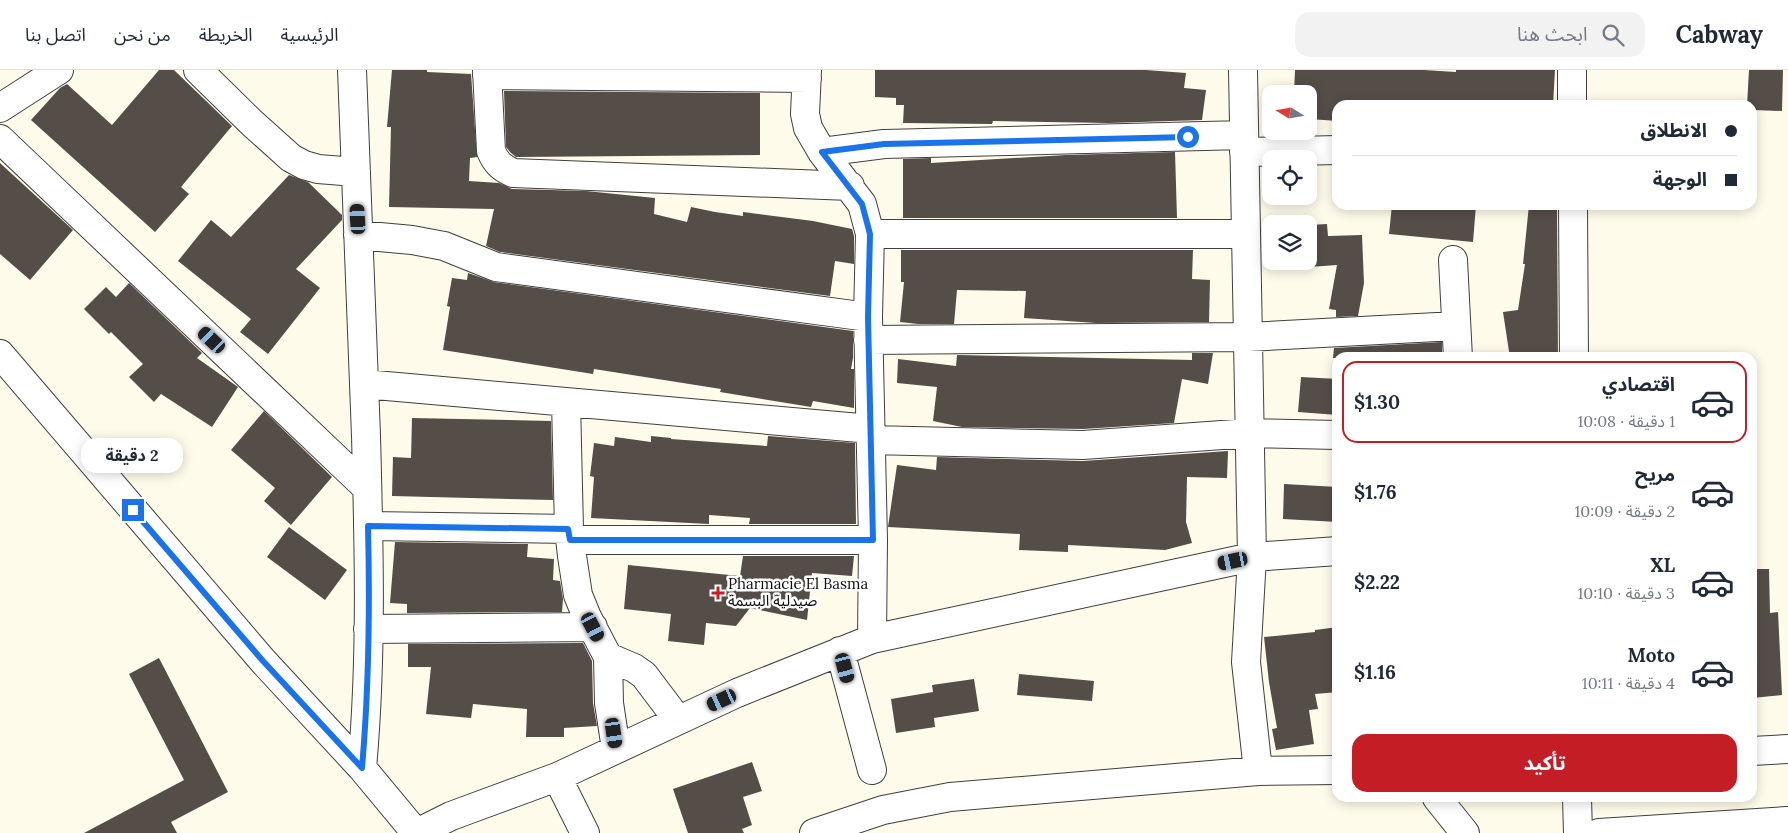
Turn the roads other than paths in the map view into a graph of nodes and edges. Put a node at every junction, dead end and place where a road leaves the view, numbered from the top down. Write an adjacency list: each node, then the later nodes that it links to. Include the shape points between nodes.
1 (59, 70): 9 (street)
2 (198, 70): 14 (street, via 290,158 318,169)
3 (352, 70): 14 (street)
4 (1243, 70): 11 (street)
5 (1572, 70): 8 (street)
6 (487, 72): 7 (street); 15 (street, via 491,151 502,168 513,173)
7 (807, 74): 13 (street, via 805,114 808,128)
8 (1572, 100)
9 (0, 108)
10 (0, 139): 32 (street)
11 (1244, 144): 12 (street); 13 (street, via 884,144); 18 (street)
12 (1332, 150)
13 (822, 152): 15 (street)
14 (356, 172): 19 (street)
15 (850, 186): 17 (street, via 862,204)
16 (1573, 210): 25 (street)
17 (870, 234): 18 (street); 22 (street)
18 (1246, 234): 23 (street)
19 (358, 235): 22 (street, via 444,246 496,267); 27 (street)
20 (1453, 260): 21 (street)
21 (1456, 326): 23 (street); 24 (street)
22 (868, 328): 23 (street); 30 (street)
23 (1248, 336): 29 (street)
24 (1458, 352)
25 (1574, 352)
26 (0, 354): 47 (street, via 263,661)
27 (364, 384): 28 (street); 32 (street)
28 (566, 402): 30 (street); 34 (street)
29 (1250, 433): 30 (street, via 1083,445); 31 (street); 37 (street)
30 (871, 435): 35 (street)
31 (1332, 435)
32 (367, 488): 33 (street)
33 (368, 526): 34 (street); 39 (street)
34 (569, 534): 35 (street); 38 (street, via 578,595)
35 (873, 540): 40 (street)
36 (1332, 552): 37 (street)
37 (1252, 557): 40 (street); 50 (street, via 1246,662)
38 (593, 627): 39 (street); 42 (street)
39 (368, 628): 47 (street)
40 (872, 639): 41 (street)
41 (840, 651): 43 (street); 48 (street)
42 (608, 657): 43 (street, via 644,675); 44 (street, via 609,703)
43 (678, 720): 44 (street)
44 (616, 749): 51 (street)
45 (1788, 749): 46 (street)
46 (1757, 750)
47 (362, 768): 55 (street)
48 (872, 770)
49 (1332, 770): 50 (street)
50 (1258, 771): 57 (street, via 950,797 883,810)
51 (557, 777): 55 (street, via 451,816); 56 (street)
52 (1440, 802): 58 (street)
53 (1577, 802): 59 (street)
54 (1788, 820): 60 (street)
55 (417, 833)
56 (585, 833)
57 (814, 833)
58 (1465, 833)
59 (1578, 833)
60 (1599, 833)

